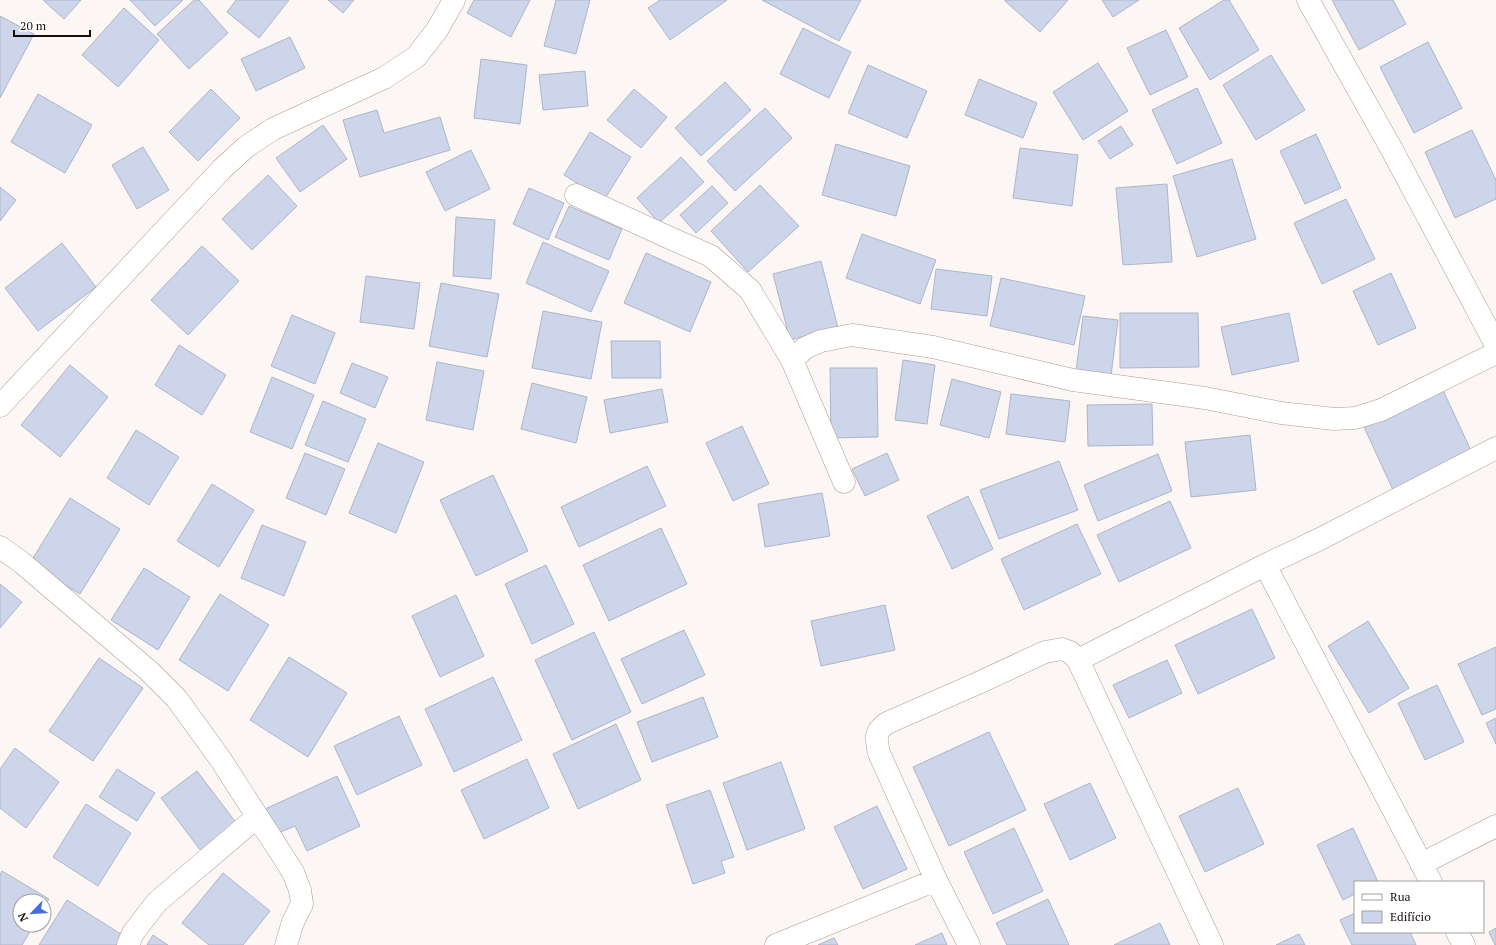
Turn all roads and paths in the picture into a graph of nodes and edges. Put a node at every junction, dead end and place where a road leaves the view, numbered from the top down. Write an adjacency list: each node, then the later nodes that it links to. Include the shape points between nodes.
1 (454, 0): 7 (street, via 437,30 416,57 384,78 273,129 246,147 222,169)
2 (1308, 0): 4 (street, via 1391,148)
3 (576, 195): 6 (street, via 711,256 750,290)
4 (1496, 345)
5 (1496, 353): 6 (street, via 1381,410 1355,418 1334,419 1073,380 933,347 852,335 821,341 805,348)
6 (792, 360): 9 (street)
7 (0, 406)
8 (1496, 448): 11 (street)
9 (844, 482)
10 (0, 547): 13 (street, via 148,671 177,699 222,760)
11 (1265, 565): 12 (street); 15 (street)
12 (1078, 660): 16 (street, via 1070,652 1062,649 1045,652 880,728 877,734 879,753); 22 (street)
13 (257, 817): 18 (street, via 157,902 133,933); 19 (street, via 293,872 300,890 302,904)
14 (1496, 826): 15 (street)
15 (1426, 873)
16 (936, 880): 20 (street); 21 (street)
17 (1458, 933): 23 (street)
18 (128, 945)
19 (286, 945)
20 (776, 945)
21 (968, 945)
22 (1212, 945)
23 (1464, 945)

